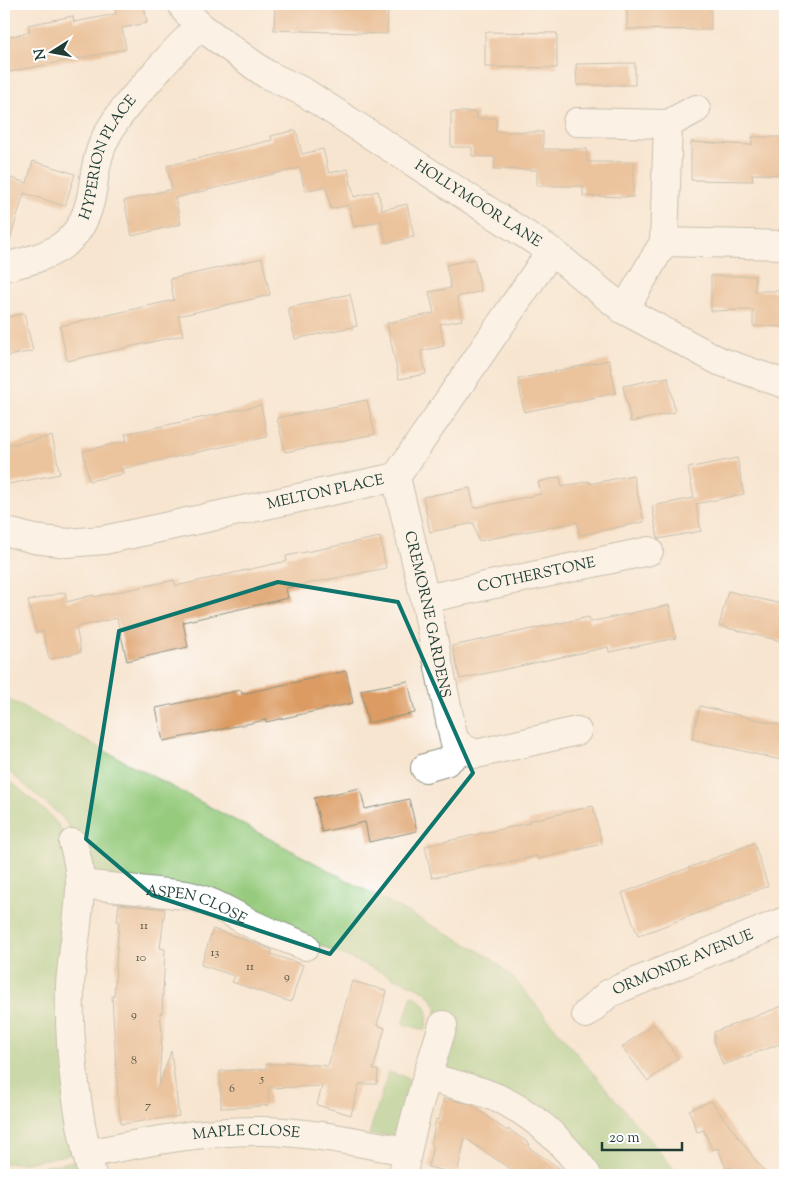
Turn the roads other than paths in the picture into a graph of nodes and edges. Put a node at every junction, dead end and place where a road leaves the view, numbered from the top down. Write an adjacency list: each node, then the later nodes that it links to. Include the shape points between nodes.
1 (182, 4): 2 (street, HOLLYMOOR LANE)
2 (200, 26): 8 (street, HOLLYMOOR LANE, via 266,74 304,92); 9 (street, HYPERION PLACE, via 120,113 105,137 97,158 88,213 82,225 60,248 46,256)
3 (696, 109): 5 (street)
4 (577, 122): 5 (street)
5 (668, 124): 6 (street)
6 (664, 242): 7 (street); 10 (street)
7 (785, 245)
8 (551, 251): 10 (street, HOLLYMOOR LANE); 12 (street, MELTON PLACE)
9 (4, 267)
10 (624, 310): 11 (street, HOLLYMOOR LANE, via 719,361)
11 (785, 384)
12 (396, 477): 13 (street, MELTON PLACE, via 104,540 68,543); 15 (street, CREMORNE GARDENS)
13 (4, 531)
14 (648, 551): 15 (street, COTHERSTONE)
15 (425, 599): 17 (street, CREMORNE GARDENS, via 454,740)
16 (577, 731): 17 (street, via 476,754)
17 (463, 748): 18 (street, via 446,762)
18 (426, 768)
19 (73, 843): 20 (street, MAPLE CLOSE)
20 (80, 884): 22 (street, ASPEN CLOSE, via 200,898); 27 (street, MAPLE CLOSE, via 70,1009 77,1094)
21 (785, 921): 23 (street, ORMONDE AVENUE, via 620,988 608,994)
22 (305, 946)
23 (586, 1014)
24 (443, 1024): 25 (street)
25 (427, 1077): 26 (street); 28 (street, via 488,1095 523,1112 559,1140)
26 (405, 1163): 27 (street, MAPLE CLOSE, via 306,1134 246,1131 183,1136)
27 (89, 1165)
28 (587, 1175)

